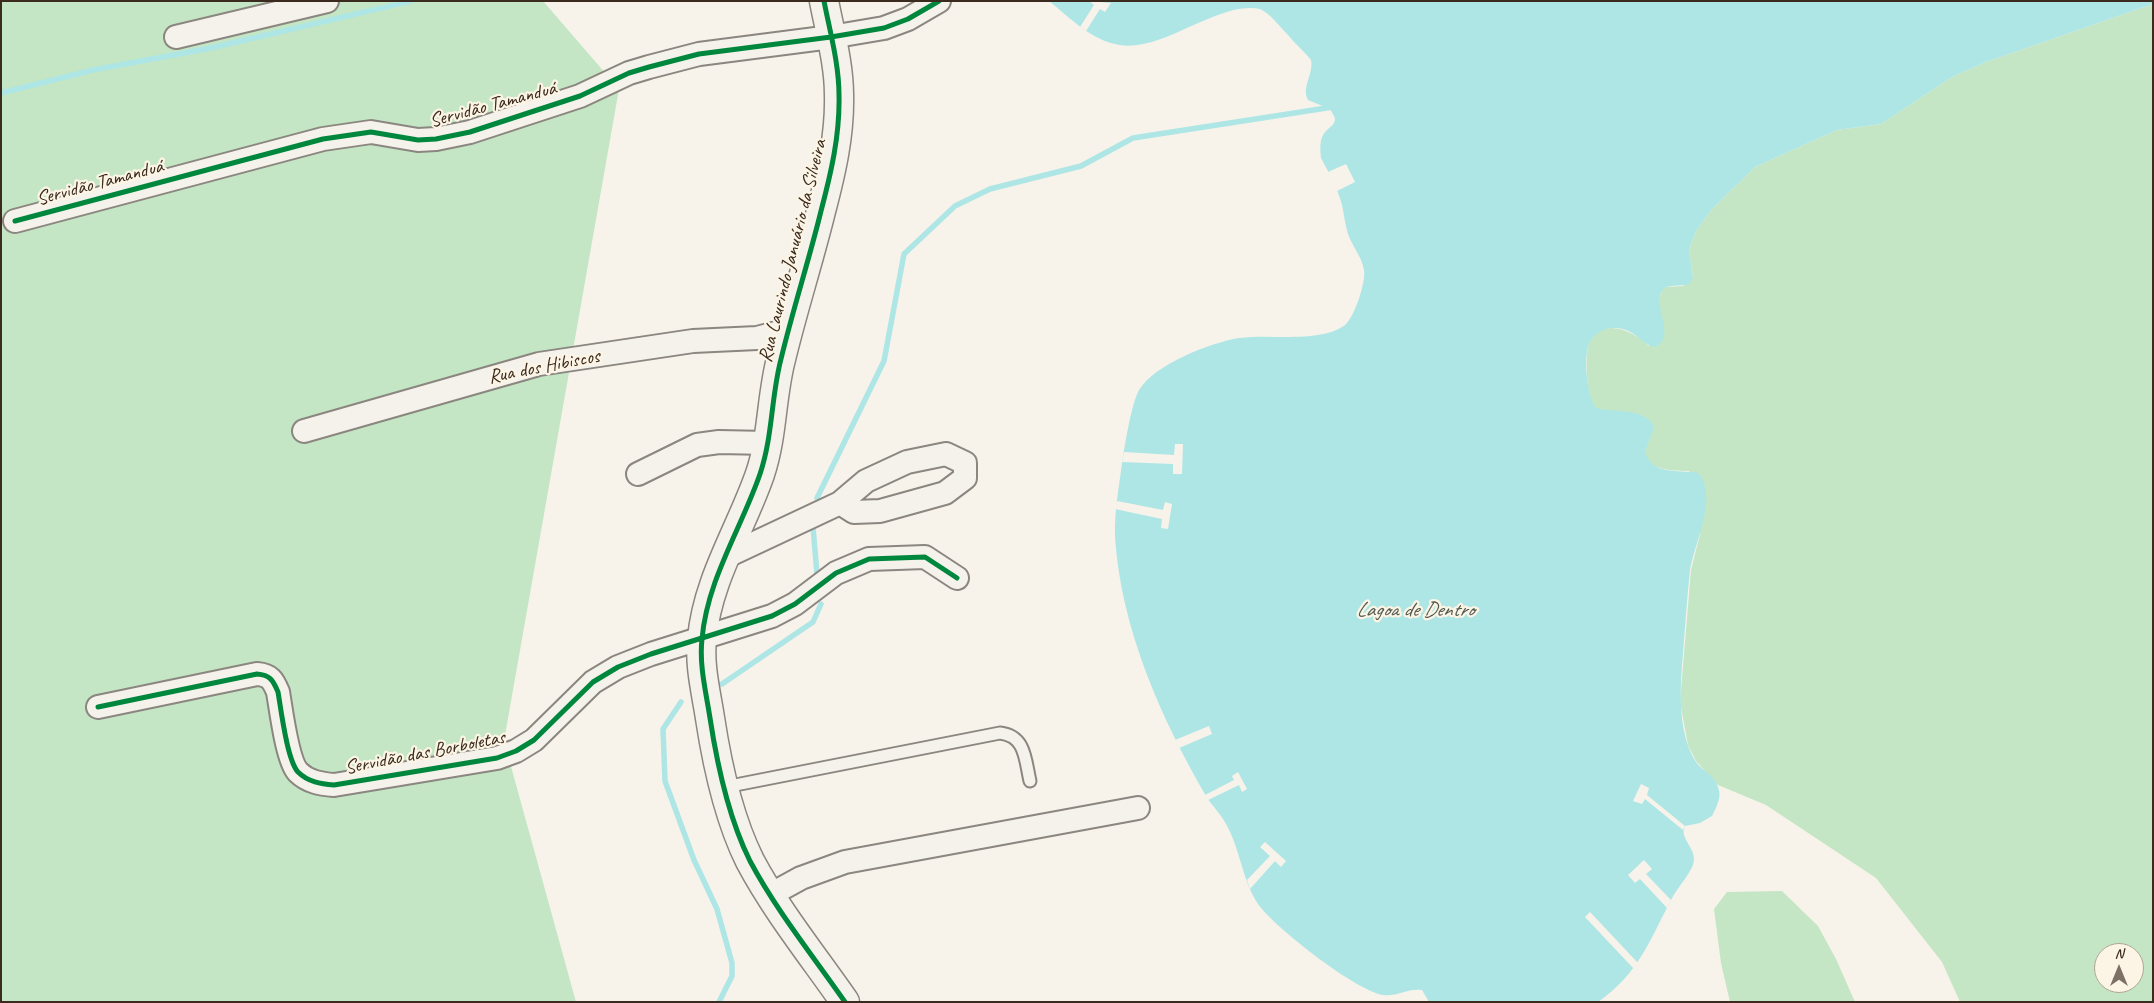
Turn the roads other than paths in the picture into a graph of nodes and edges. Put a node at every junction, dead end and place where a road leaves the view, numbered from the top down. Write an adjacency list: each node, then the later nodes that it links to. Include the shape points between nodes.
1 (327, 1): 4 (street)
2 (824, 1): 5 (main road, Rua Laurindo Januário da Silveira)
3 (939, 1): 5 (street, Servidão Tamanduá, via 884,28)
4 (176, 37)
5 (831, 37): 6 (street, Servidão Tamanduá, via 699,54 628,73 580,96 470,132 418,140 371,132 323,139); 7 (main road, Rua Laurindo Januário da Silveira, via 838,70 836,146)
6 (15, 221)
7 (788, 330): 8 (street, Rua dos Hibiscos, via 757,338 693,341 539,364); 9 (main road, Rua Laurindo Januário da Silveira)
8 (304, 431)
9 (768, 443): 10 (street, via 697,445); 12 (main road, Rua Laurindo Januário da Silveira, via 754,490)
10 (638, 474)
11 (840, 503): 11 (street, via 866,481 907,462 946,454 965,463 965,478 945,493 880,511 854,512); 12 (street)
12 (725, 557): 14 (main road, Rua Laurindo Januário da Silveira, via 707,609)
13 (956, 578): 14 (street, Servidão das Borboletas, via 925,557 870,559 836,573 795,604 772,616)
14 (702, 639): 15 (street, Servidão das Borboletas, via 618,666 593,682 549,728 516,751 497,758 334,785 309,780 297,771 291,759 278,692 274,681 267,675 257,674); 17 (main road, Rua Laurindo Januário da Silveira, via 705,688)
15 (98, 707)
16 (1030, 781): 17 (lane, via 1020,742 1011,734 1000,733)
17 (725, 788): 19 (main road, Rua Laurindo Januário da Silveira, via 750,860)
18 (1138, 808): 19 (street, via 845,862 801,878)
19 (770, 895): 20 (main road, Rua Laurindo Januário da Silveira)
20 (845, 1002)

